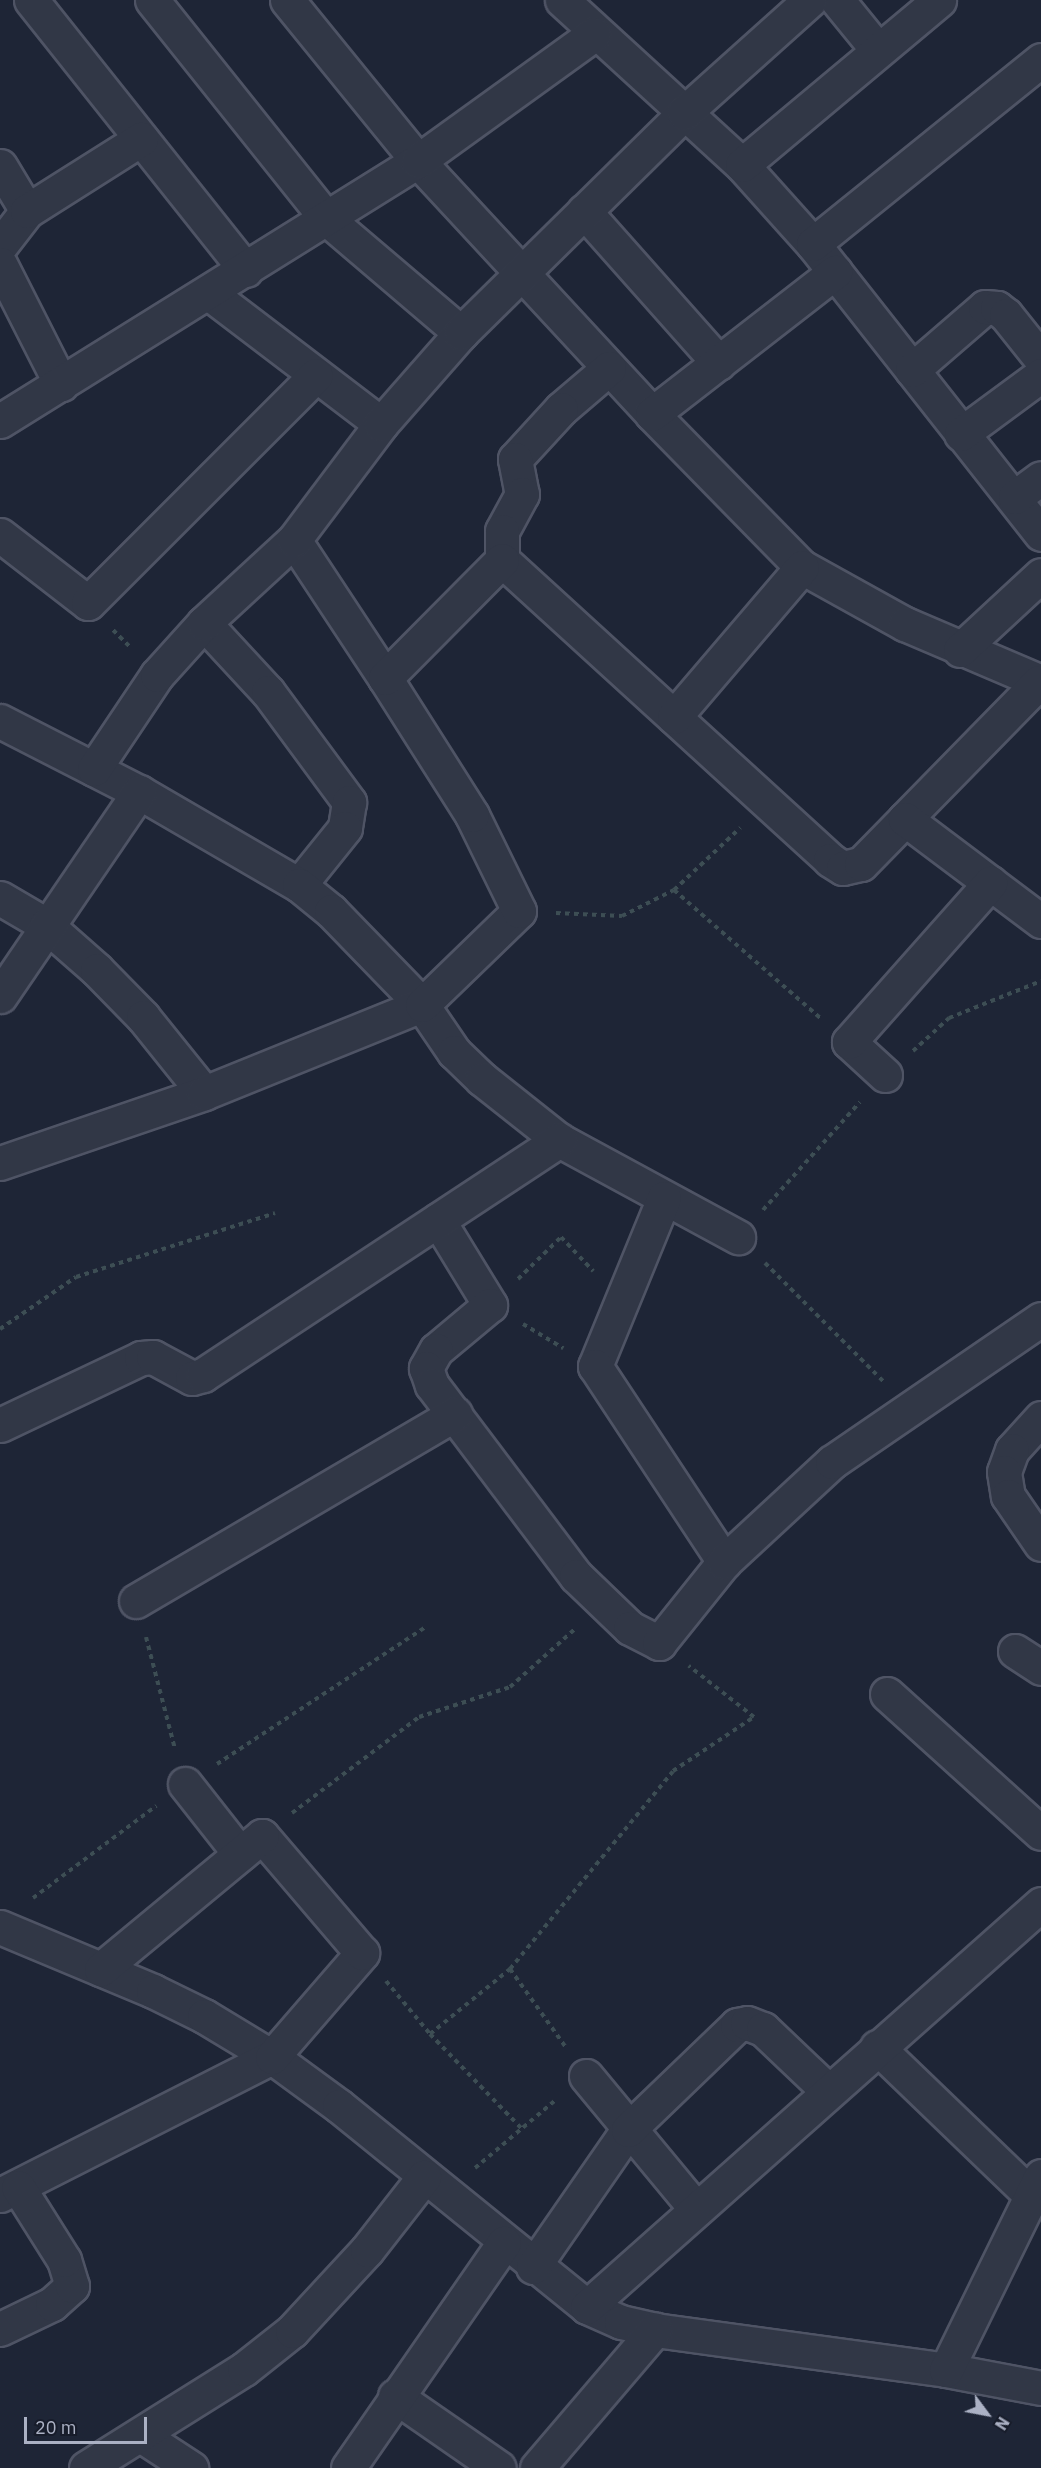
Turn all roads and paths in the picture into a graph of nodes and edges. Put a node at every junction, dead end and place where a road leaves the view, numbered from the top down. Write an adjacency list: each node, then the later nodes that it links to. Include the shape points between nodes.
1 (31, 0): 12 (street)
2 (152, 0): 18 (street)
3 (288, 0): 13 (street)
4 (810, 0): 11 (street)
5 (837, 0): 9 (street)
6 (939, 0): 9 (street)
7 (569, 2): 8 (street)
8 (594, 34): 11 (street); 13 (street)
9 (877, 49): 14 (street)
10 (1041, 60): 19 (street)
11 (684, 112): 14 (street); 17 (street)
12 (141, 139): 16 (street); 22 (street)
13 (418, 161): 18 (street); 23 (street)
14 (742, 165): 19 (street)
15 (0, 166): 16 (street)
16 (27, 211): 20 (street)
17 (584, 211): 23 (street); 28 (street)
18 (327, 219): 22 (street); 26 (street)
19 (813, 244): 24 (street)
20 (0, 246)
21 (0, 264): 33 (street)
22 (246, 270): 25 (street)
23 (522, 272): 26 (street); 29 (street)
24 (835, 272): 28 (street); 30 (street)
25 (209, 293): 31 (street); 33 (street)
26 (461, 333): 36 (street)
27 (1041, 359): 30 (street, via 1006,315 997,308 985,308)
28 (718, 363): 34 (street)
29 (609, 368): 34 (street); 43 (street, via 561,409 515,459 522,494 502,531)
30 (912, 370): 37 (street)
31 (316, 375): 36 (street); 46 (street)
32 (1041, 375): 37 (street)
33 (61, 384): 35 (street)
34 (652, 414): 44 (street)
35 (0, 422)
36 (381, 424): 42 (street)
37 (961, 434): 39 (street)
38 (1041, 478): 39 (street)
39 (1015, 497): 40 (street)
40 (1041, 534)
41 (0, 535): 46 (street)
42 (294, 540): 47 (street); 50 (street)
43 (502, 560): 50 (street); 52 (street)
44 (802, 567): 48 (street); 52 (street)
45 (1041, 575): 48 (street)
46 (88, 603): 49 (path)
47 (204, 623): 49 (street); 59 (street, via 268,692 349,802 345,828)
48 (960, 650): 51 (street)
49 (158, 675): 54 (street)
50 (385, 678): 62 (street, via 472,815)
51 (1040, 682): 57 (street)
52 (674, 717): 56 (street)
53 (0, 721): 54 (street)
54 (94, 769): 55 (street)
55 (139, 792): 59 (street); 64 (street)
56 (769, 801): 57 (street, via 843,868 861,864); 60 (path)
57 (905, 819): 58 (street)
58 (990, 883): 63 (street); 68 (street)
59 (299, 885): 67 (street, via 331,911)
60 (674, 890): 62 (path, via 622,916); 68 (path)
61 (0, 898): 64 (street)
62 (519, 911): 67 (street)
63 (1041, 921)
64 (46, 925): 66 (street); 70 (street, via 143,1017)
65 (1041, 981): 69 (path, via 949,1018)
66 (0, 996)
67 (422, 1005): 70 (street); 71 (street, via 454,1052)
68 (849, 1042): 69 (street)
69 (885, 1075): 76 (path)
70 (204, 1093): 72 (street)
71 (559, 1140): 73 (street); 75 (street)
72 (1, 1162)
73 (664, 1198): 76 (street); 77 (street)
74 (274, 1213): 80 (path, via 76,1277)
75 (438, 1220): 78 (street); 85 (street, via 203,1374 192,1378 153,1357 141,1358)
76 (738, 1237): 82 (path)
77 (620, 1301): 78 (path, via 561,1237); 81 (street)
78 (490, 1305): 81 (path); 83 (street, via 436,1350 426,1368 432,1385)
79 (1041, 1318): 82 (street)
80 (0, 1329)
81 (595, 1366): 87 (street)
82 (911, 1409): 87 (street, via 832,1462)
83 (455, 1414): 88 (street); 89 (street, via 550,1544)
84 (1041, 1418): 86 (street, via 1012,1450 1004,1472 1008,1496)
85 (0, 1425)
86 (1041, 1544)
87 (724, 1562): 91 (street)
88 (136, 1601): 93 (path)
89 (603, 1604): 91 (street, via 630,1628); 95 (path, via 510,1687 419,1717)
90 (424, 1628): 93 (path)
91 (659, 1643): 101 (path, via 754,1717 673,1771)
92 (886, 1694): 94 (street)
93 (185, 1784): 95 (street); 96 (path)
94 (1041, 1833)
95 (251, 1845): 99 (street); 100 (street)
96 (28, 1902)
97 (1036, 1917): 103 (street)
98 (0, 1927): 100 (street)
99 (362, 1953): 102 (path); 104 (street)
100 (101, 1969): 104 (street, via 204,2016)
101 (510, 1969): 102 (path); 105 (path)
102 (430, 2034): 107 (path)
103 (877, 2047): 106 (street); 110 (street)
104 (272, 2057): 109 (street); 111 (street)
105 (586, 2076): 107 (path); 108 (street)
106 (828, 2091): 108 (street, via 764,2029 747,2023 728,2032); 112 (street)
107 (521, 2128): 109 (path)
108 (628, 2130): 112 (street); 114 (street)
109 (434, 2186): 113 (street); 121 (street, via 367,2250 292,2331)
110 (1036, 2186): 118 (street)
111 (9, 2191): 116 (street, via 64,2260 72,2286 52,2304)
112 (696, 2208): 115 (street)
113 (504, 2243): 114 (street); 120 (street)
114 (533, 2267): 115 (street)
115 (587, 2307): 117 (street, via 621,2322)
116 (0, 2329)
117 (655, 2330): 118 (street); 126 (street)
118 (946, 2370): 119 (street)
119 (1041, 2388)
120 (395, 2396): 124 (street); 125 (street)
121 (142, 2436): 122 (street); 123 (street)
122 (86, 2468)
123 (191, 2468)
124 (348, 2468)
125 (500, 2468)
126 (537, 2468)

